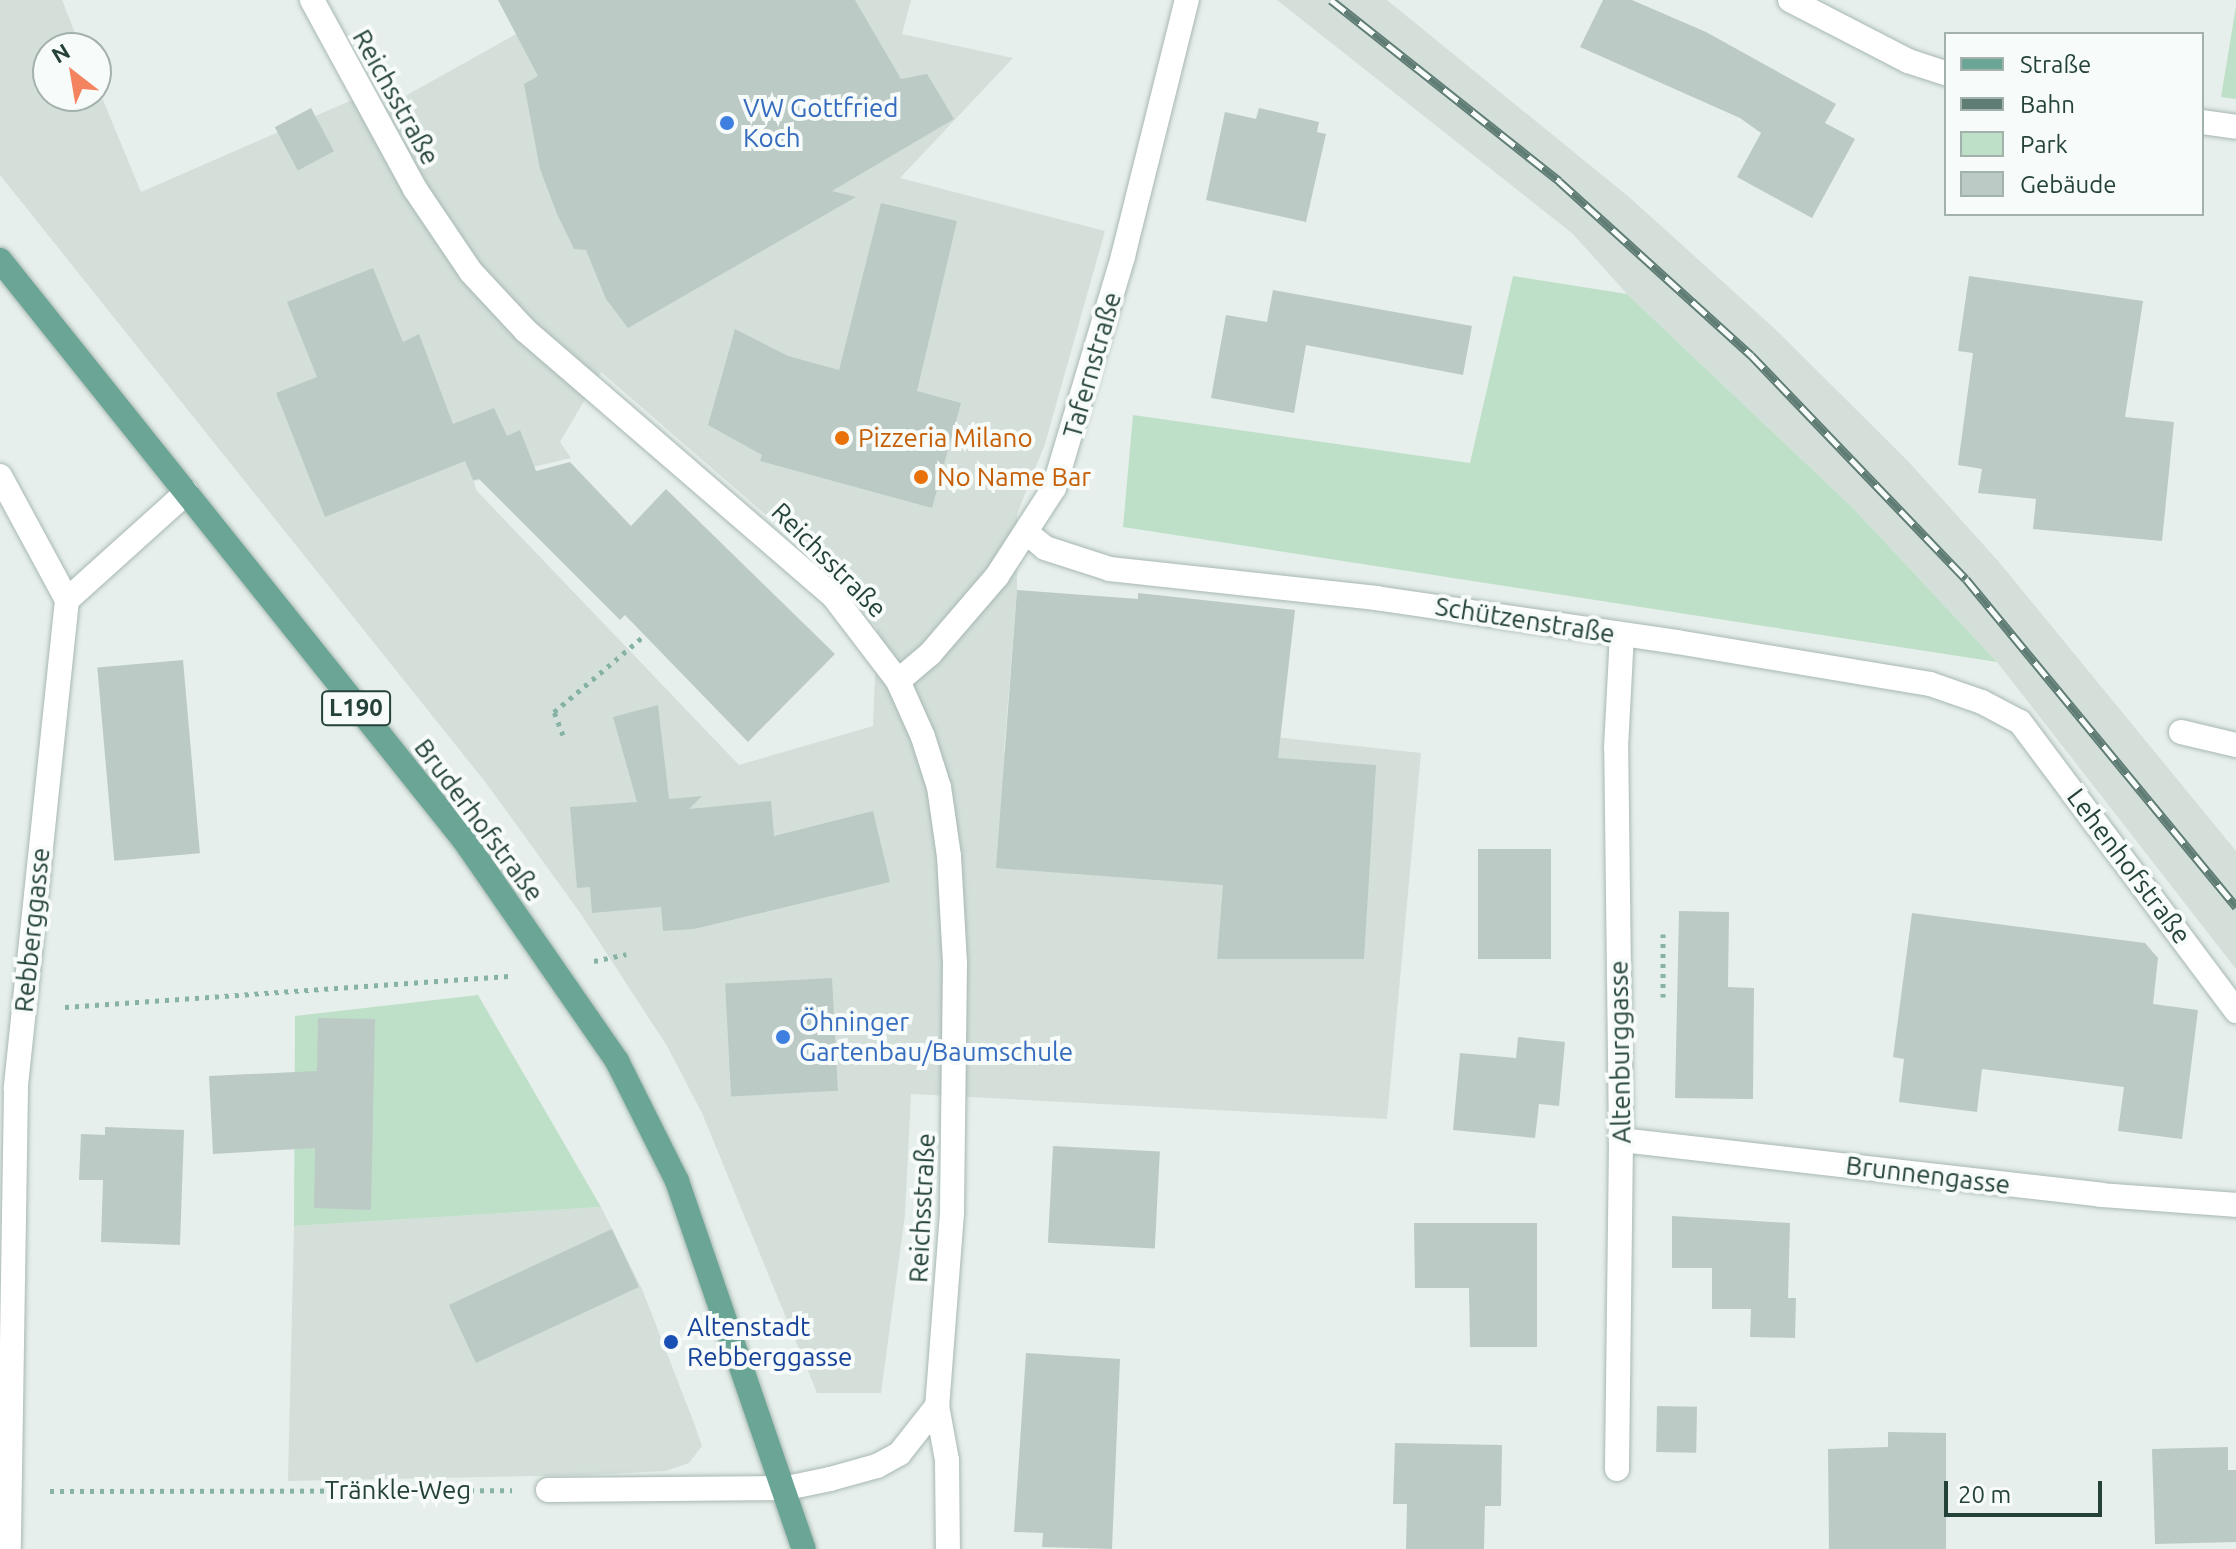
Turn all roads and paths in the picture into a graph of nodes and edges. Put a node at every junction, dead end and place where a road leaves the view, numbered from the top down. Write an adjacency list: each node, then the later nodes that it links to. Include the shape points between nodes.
1 (312, 0): 14 (street, Reichsstraße, via 415,189 471,272 526,331 782,547 834,597)
2 (1187, 0): 10 (street, Tafernstraße, via 1160,117 1067,450)
3 (1790, 0): 4 (street, via 1908,61)
4 (1944, 72)
5 (2204, 122): 6 (street)
6 (2236, 127)
7 (0, 260): 9 (main road, Bruderhofstraße / L190)
8 (0, 476): 11 (street)
9 (187, 492): 11 (street); 21 (main road, Bruderhofstraße / L190, via 464,840)
10 (1028, 534): 13 (street, Schützenstraße, via 1045,548 1110,569 1376,598); 14 (street, Tafernstraße, via 930,654)
11 (67, 600): 22 (street, Rebberggasse)
12 (645, 635): 17 (path, via 554,712)
13 (1622, 635): 15 (street, Schützenstraße, via 1930,684); 25 (street, Altenburggasse, via 1616,748)
14 (898, 681): 27 (street, Reichsstraße, via 939,787 954,950 952,1213)
15 (2020, 722): 23 (street, Lehenhofstraße)
16 (2181, 732): 18 (street)
17 (563, 735)
18 (2236, 745)
19 (1663, 934): 24 (path)
20 (626, 954): 21 (path)
21 (555, 968): 22 (path, via 478,982); 29 (main road, Bruderhofstraße / L190, via 617,1061 677,1181)
22 (24, 1010): 31 (street, Rebberggasse, via 14,1151)
23 (2236, 1011)
24 (1663, 1012)
25 (1621, 1140): 26 (street, Brunnengasse, via 2101,1195); 28 (street, Altenburggasse)
26 (2236, 1205)
27 (937, 1406): 29 (street, via 900,1453 877,1466); 34 (street, Reichsstraße, via 947,1460)
28 (1617, 1469)
29 (787, 1488): 30 (street); 33 (main road, L190)
30 (548, 1490): 31 (path, Tränkle-Weg)
31 (9, 1491): 32 (street, Rebberggasse)
32 (9, 1549)
33 (804, 1549)
34 (948, 1549)

